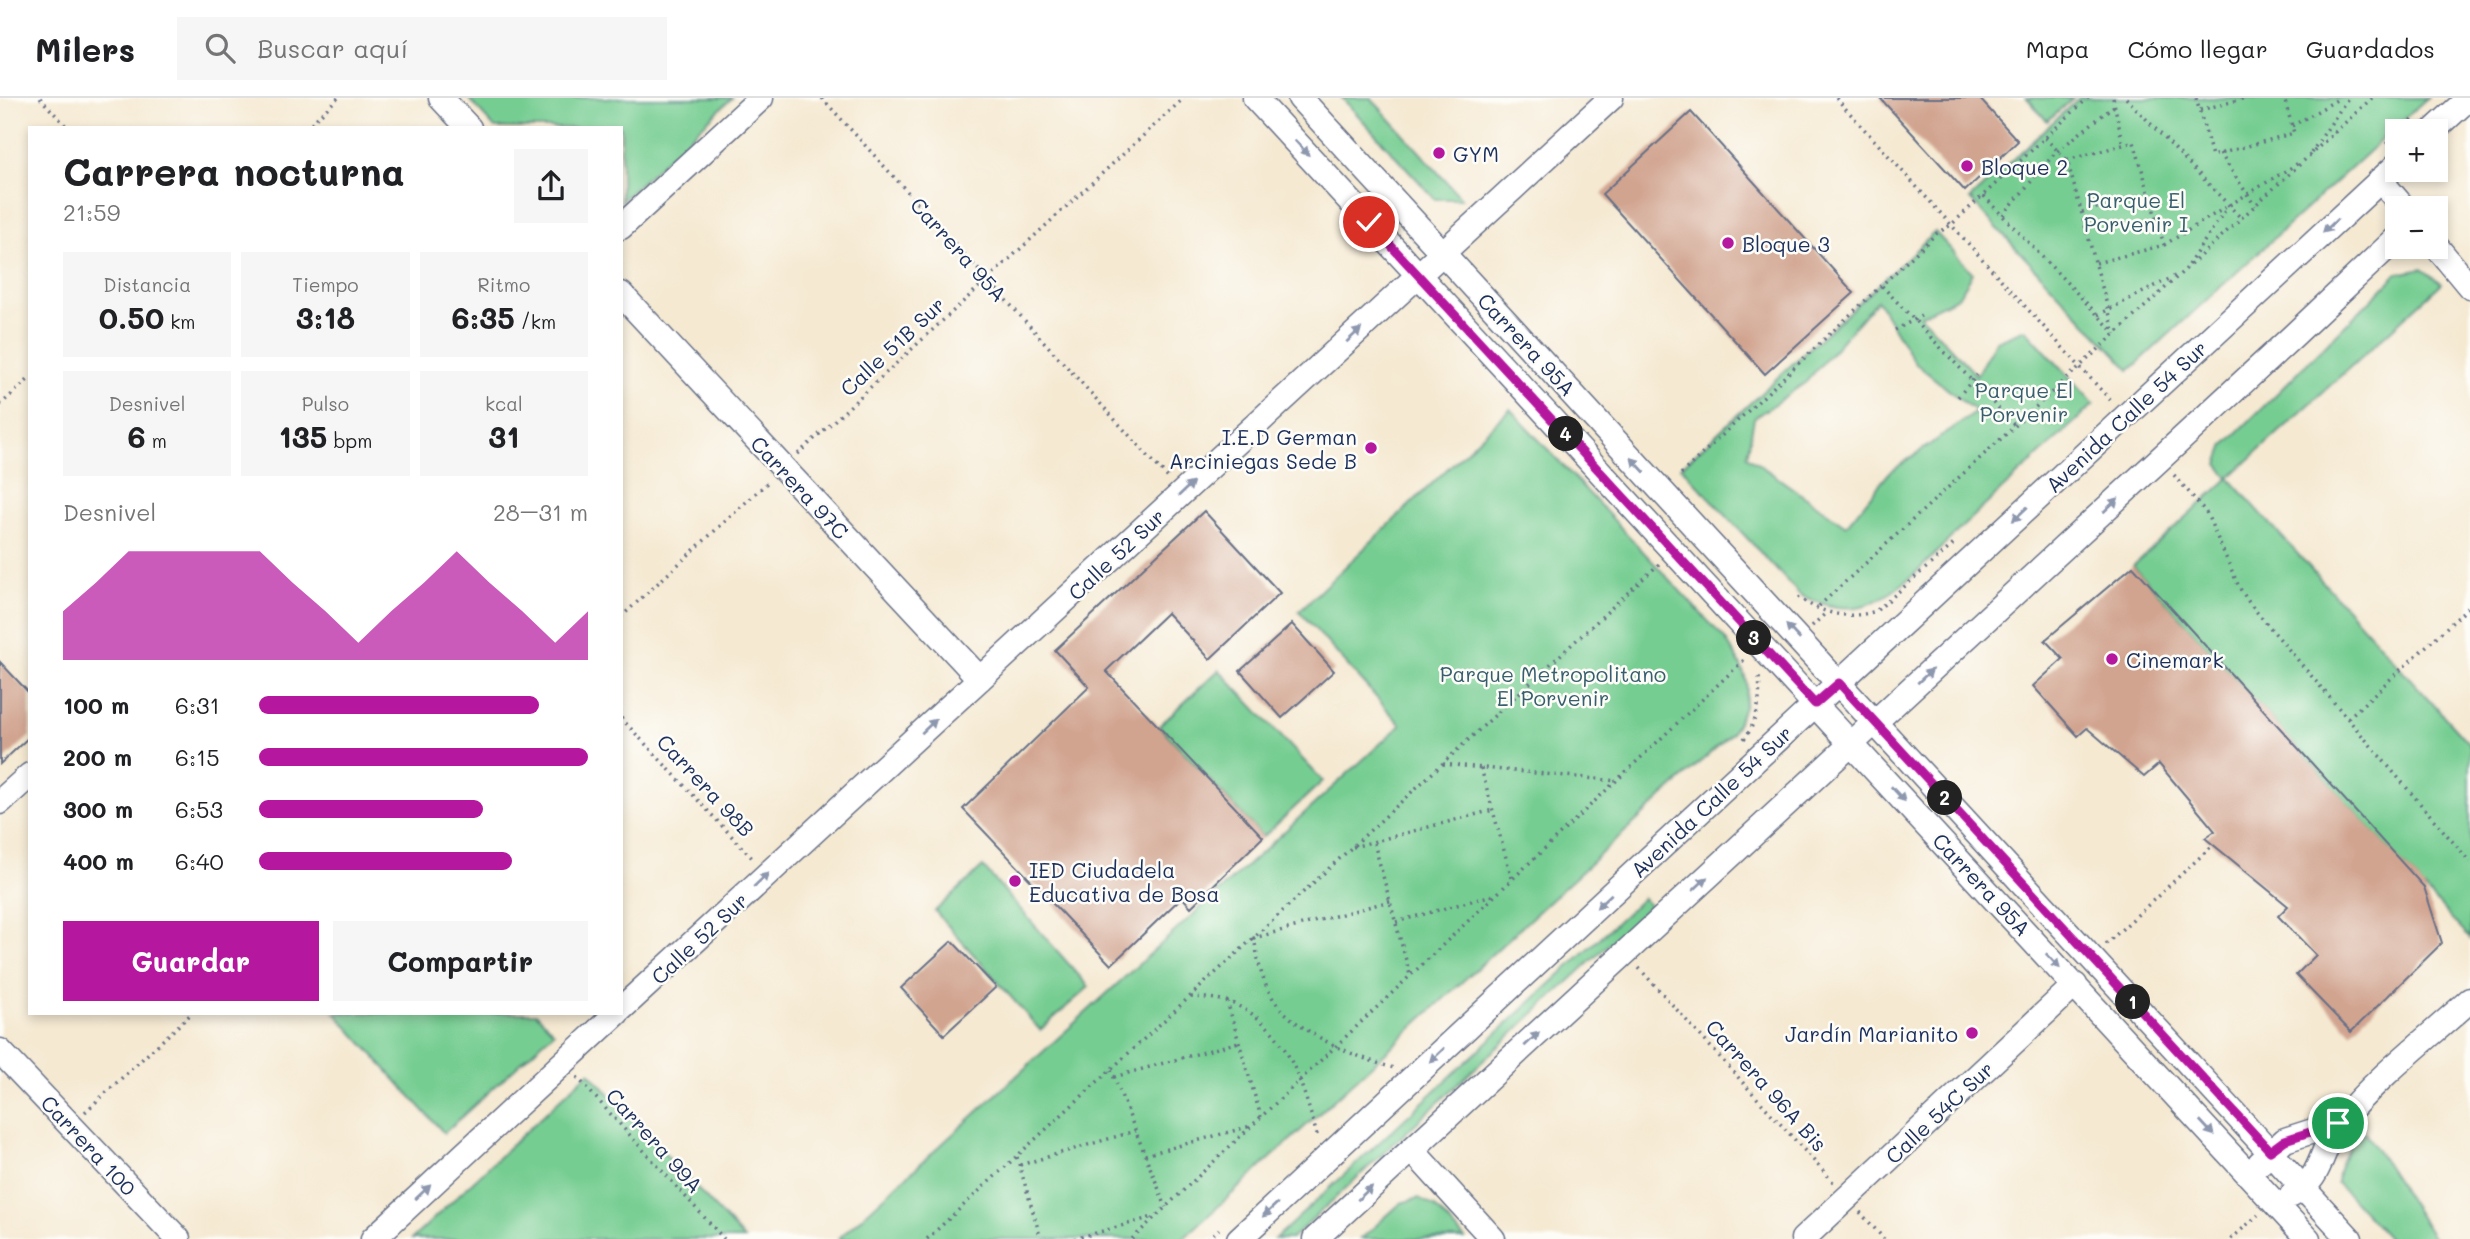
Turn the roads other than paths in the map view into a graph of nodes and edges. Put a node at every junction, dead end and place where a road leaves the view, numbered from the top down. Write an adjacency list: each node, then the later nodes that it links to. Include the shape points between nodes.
1 (441, 98): 8 (street)
2 (761, 98): 10 (street)
3 (1255, 98): 14 (street, Carrera 95A, one-way to 14)
4 (1300, 98): 12 (street, Carrera 95A)
5 (1611, 98): 12 (street, Calle 52 Sur)
6 (2469, 98): 7 (street)
7 (2446, 119)
8 (467, 126)
9 (2385, 166): 18 (street, Avenida Calle 54 Sur, one-way to 18)
10 (623, 224)
11 (2385, 249): 20 (street, one-way to 11)
12 (1443, 253): 14 (street, Calle 52 Sur); 18 (street, Carrera 95A, one-way to 12)
13 (2447, 259): 15 (street)
14 (1419, 275): 17 (street, Calle 52 Sur, one-way to 14); 19 (street, Carrera 95A)
15 (2470, 287)
16 (623, 296): 17 (street, Carrera 97C)
17 (980, 679): 26 (street, Calle 52 Sur, one-way to 17)
18 (1839, 683): 19 (street, Avenida Calle 54 Sur); 20 (street, Carrera 95A)
19 (1815, 704): 21 (street, Carrera 95A); 37 (street, Avenida Calle 54 Sur, one-way to 37)
20 (1875, 722): 21 (street); 31 (street, Carrera 95A)
21 (1852, 744): 24 (street, Carrera 95A, one-way to 24); 30 (street, one-way to 21)
22 (28, 777): 23 (street)
23 (0, 802)
24 (2075, 985): 32 (street, Carrera 95A, one-way to 32); 40 (street, Calle 54C Sur)
25 (2470, 1000): 29 (street)
26 (623, 1007)
27 (615, 1015): 36 (street, one-way to 27)
28 (0, 1051): 35 (street, Carrera 100)
29 (2338, 1123): 31 (street, via 2285,1140); 33 (street, via 2317,1173)
30 (1412, 1150): 38 (street, one-way to 30); 39 (street)
31 (2270, 1151): 32 (street); 33 (street, Carrera 95A)
32 (2253, 1178): 34 (street, Carrera 95A)
33 (2304, 1188): 34 (street); 42 (street, Carrera 95A)
34 (2266, 1207): 41 (street, Carrera 95A)
35 (178, 1239)
36 (373, 1239)
37 (1239, 1239)
38 (1315, 1239)
39 (1493, 1239)
40 (1803, 1239)
41 (2308, 1239)
42 (2350, 1239)

